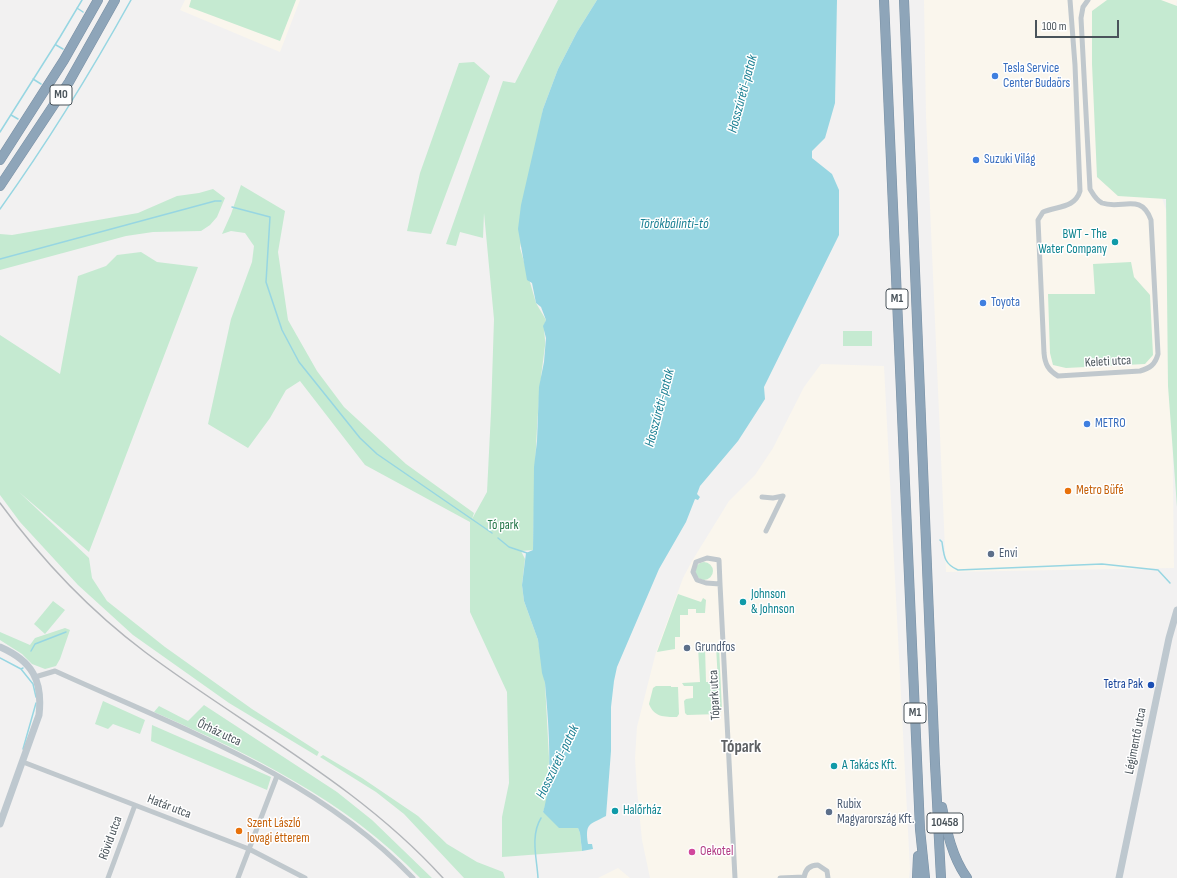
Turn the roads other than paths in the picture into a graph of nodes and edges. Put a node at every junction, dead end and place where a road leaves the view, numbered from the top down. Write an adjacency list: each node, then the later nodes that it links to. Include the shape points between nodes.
1 (98, 0): 9 (highway, M0, via 64,60)
2 (115, 0): 10 (highway, M0, via 69,82)
3 (884, 0): 22 (highway, M1)
4 (904, 0): 8 (highway, M1)
5 (908, 0): 8 (highway)
6 (1070, 0): 7 (street, Keleti utca, via 1080,191 1078,198 1071,204 1043,212 1038,220 1045,364 1050,372 1058,376 1140,371 1156,362 1158,354 1151,220 1148,212 1144,207 1134,204 1102,203 1095,198 1090,189 1081,18 1083,7)
7 (1088, 0)
8 (906, 42): 18 (highway, M1)
9 (0, 160)
10 (0, 186)
11 (762, 497): 12 (street, via 783,496)
12 (766, 531)
13 (720, 584): 13 (street, Tópark utca, via 719,560 706,558 696,562 693,572 697,580); 28 (street, Tópark utca)
14 (1177, 610): 36 (main road, Légimentő utca)
15 (0, 647): 16 (main road, via 24,661)
16 (35, 676): 17 (main road, via 41,700 39,715); 19 (street, Őrház utca, via 55,671 232,752)
17 (23, 762): 20 (street, Határ utca); 21 (main road)
18 (935, 764): 34 (highway, M1); 35 (highway, 10458, via 951,847 958,865)
19 (277, 776): 23 (street); 27 (street, Őrház utca, via 319,800 358,827)
20 (135, 805): 23 (street, Határ utca); 24 (street, Rövid utca)
21 (0, 824)
22 (920, 829): 32 (highway); 33 (highway, M1)
23 (249, 849): 25 (street); 26 (street, Határ utca)
24 (108, 878)
25 (238, 878)
26 (305, 878)
27 (414, 878)
28 (735, 878)
29 (780, 878): 30 (street)
30 (804, 878): 31 (street, via 808,868 818,865 827,871)
31 (828, 878)
32 (917, 878)
33 (925, 878)
34 (941, 878)
35 (967, 878)
36 (1119, 878)

